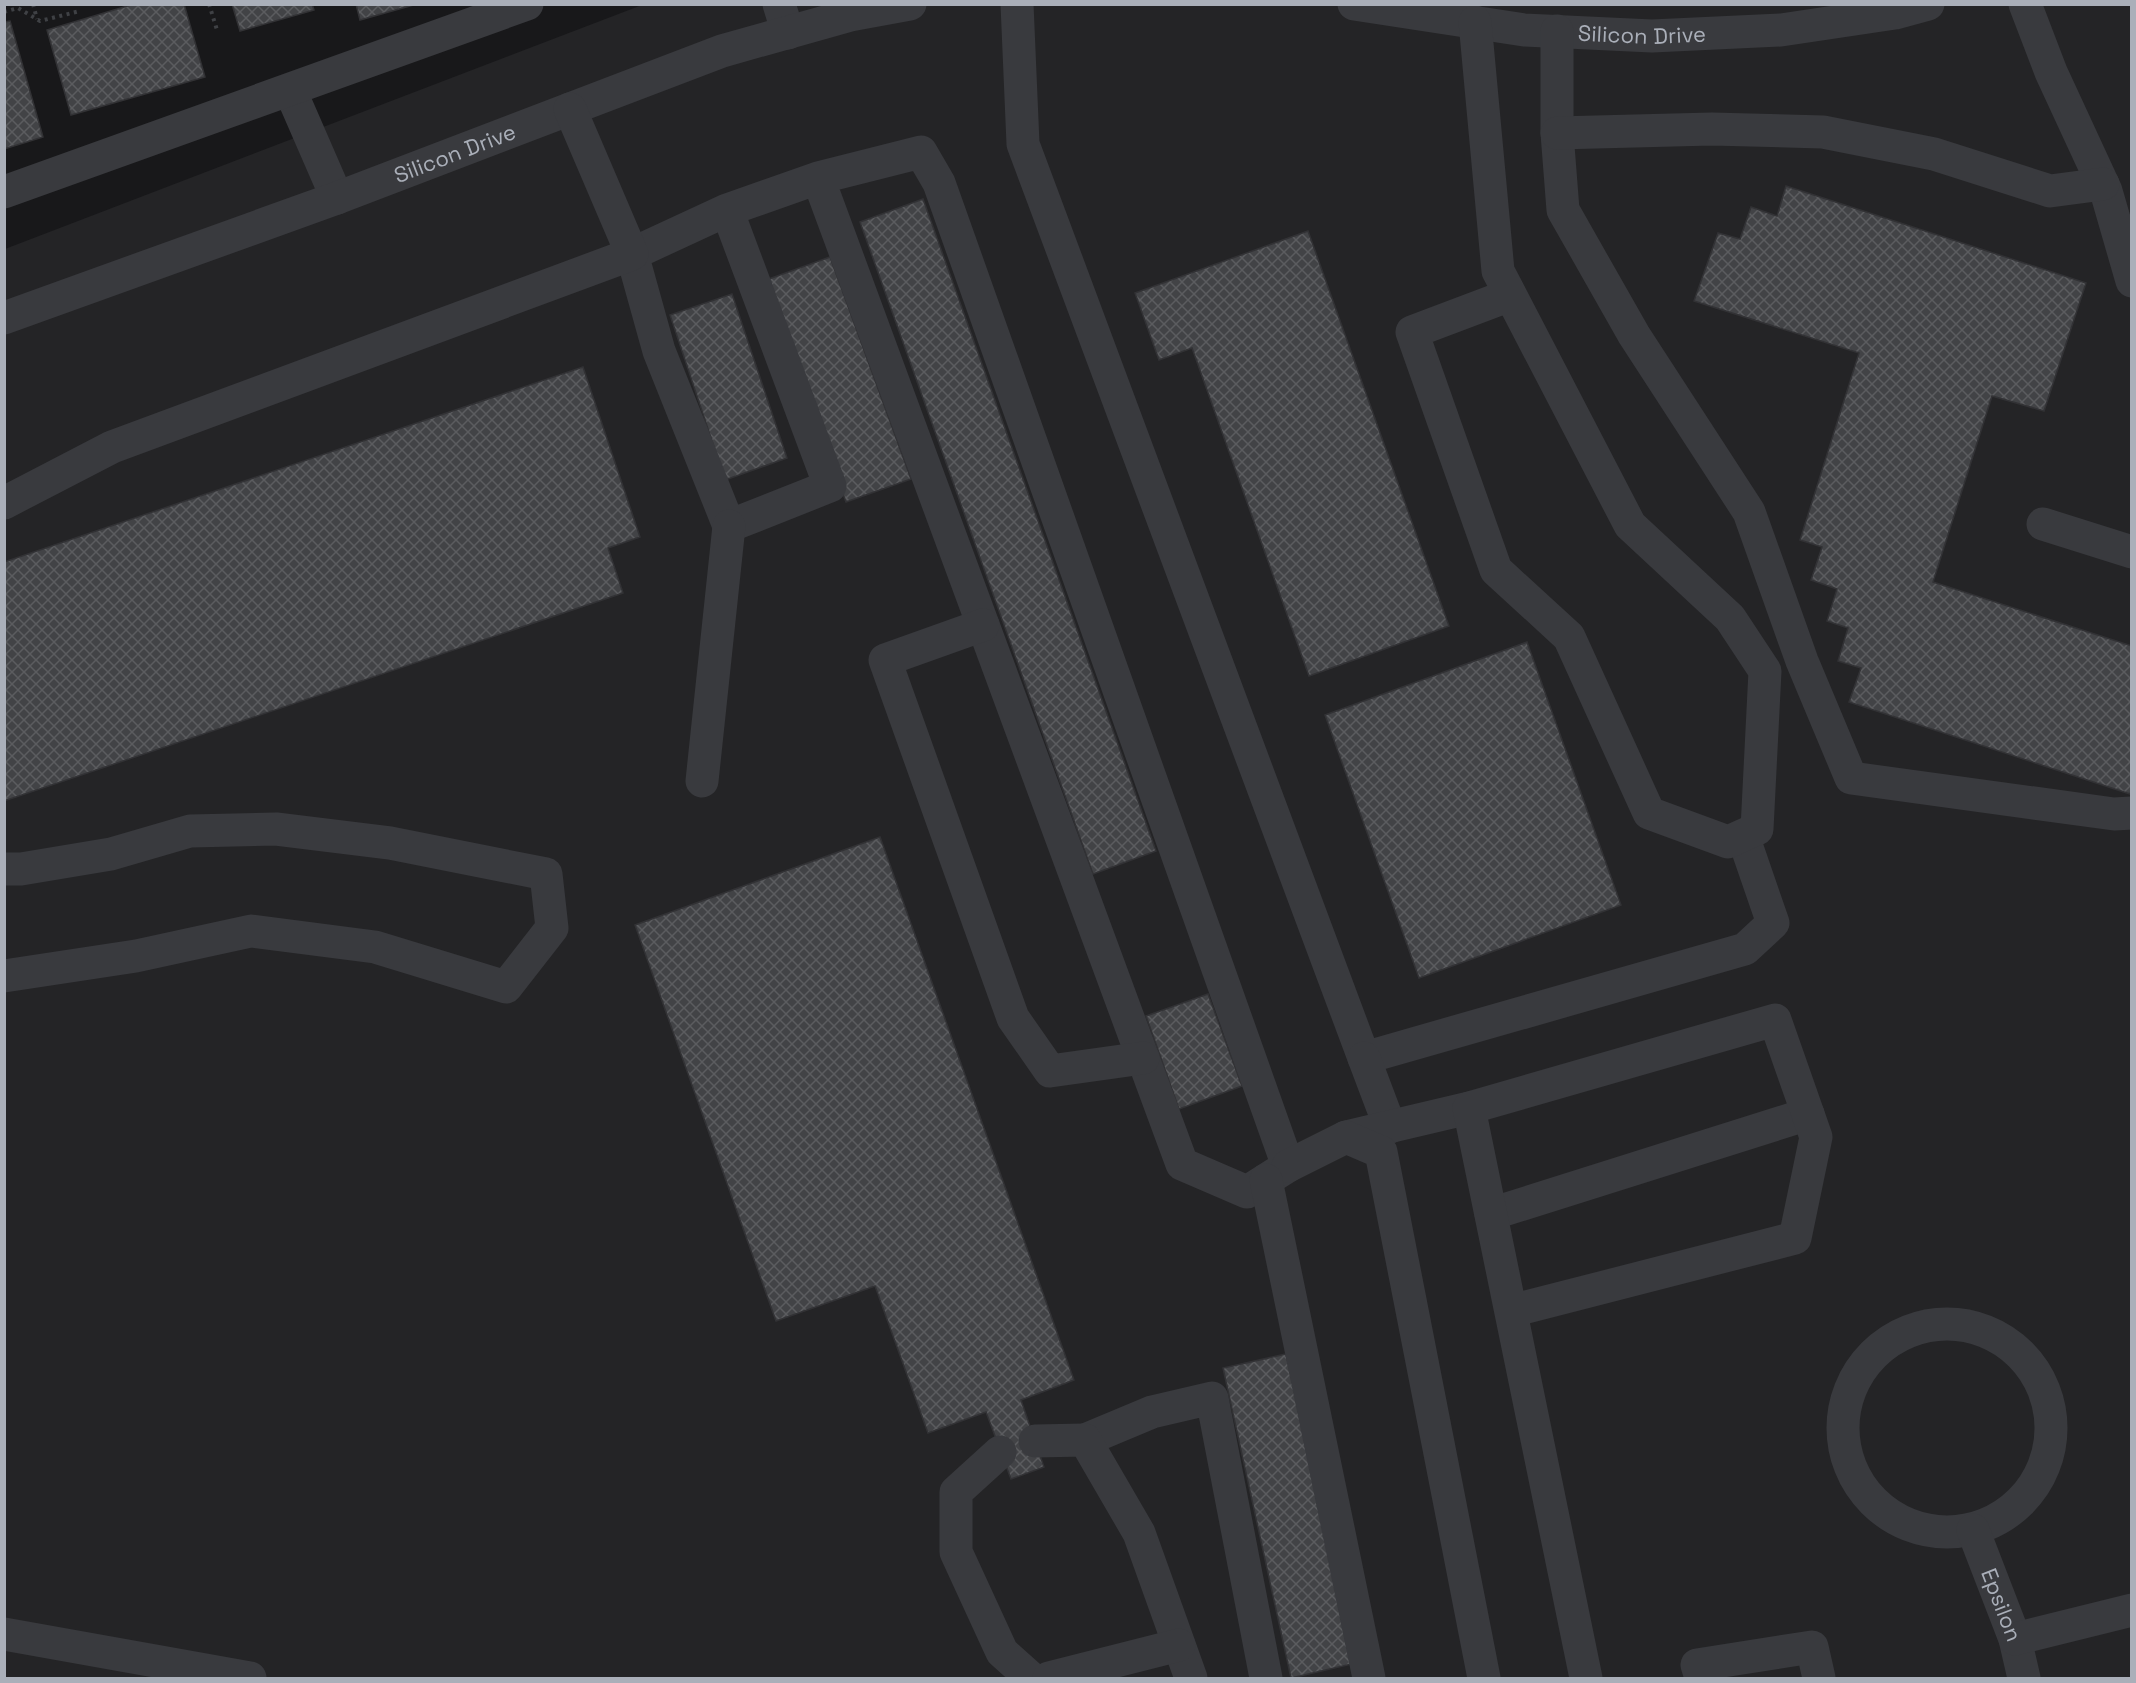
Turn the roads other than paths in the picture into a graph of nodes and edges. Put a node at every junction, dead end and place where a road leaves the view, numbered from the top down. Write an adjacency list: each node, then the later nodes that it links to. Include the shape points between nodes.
1 (527, 4): 11 (street)
2 (910, 4): 8 (street, Silicon Drive, via 850,15)
3 (1017, 4): 34 (street, via 1023,144)
4 (1354, 4): 9 (street, Silicon Drive)
5 (1928, 4): 7 (street, Silicon Drive, via 1895,13)
6 (2025, 4): 15 (street, via 2051,72)
7 (1826, 14): 10 (street, Silicon Drive, via 1781,30 1652,36)
8 (784, 19): 12 (street, Silicon Drive, via 722,51)
9 (1475, 22): 10 (street, Silicon Drive); 21 (street, via 1498,272)
10 (1557, 31): 13 (street)
11 (290, 90): 16 (street); 17 (street)
12 (570, 109): 17 (street, Silicon Drive); 19 (street)
13 (1557, 133): 15 (street, via 1712,129 1823,132 1934,154 2050,191); 29 (street, via 1563,210 1634,335 1749,512 1802,661 1851,778 2114,814)
14 (818, 178): 18 (street); 27 (street); 39 (street, via 921,152 939,183)
15 (2103, 184): 20 (street)
16 (4, 192)
17 (337, 198): 22 (street, Silicon Drive)
18 (727, 210): 19 (street); 25 (street, via 830,486)
19 (632, 254): 23 (street, via 112,447); 25 (street, via 659,351)
20 (2132, 280)
21 (1510, 295): 30 (street, via 1630,525 1730,618 1765,671 1757,830); 30 (street, via 1412,332 1496,570 1569,637 1649,813 1728,842)
22 (4, 318)
23 (4, 504)
24 (2043, 524): 26 (street)
25 (729, 526): 28 (street)
26 (2132, 552)
27 (983, 625): 33 (street); 33 (street, via 885,660 1013,1018 1050,1071)
28 (702, 781)
29 (2132, 813)
30 (1743, 836): 34 (street, via 1773,923 1745,949)
31 (4, 869): 32 (street, via 111,854 190,831 276,829 390,843 546,874 552,928 506,987 375,947 251,931 136,956)
32 (4, 976)
33 (1143, 1058): 39 (street, via 1182,1164 1247,1192)
34 (1364, 1058): 37 (street)
35 (1469, 1108): 36 (street, via 1774,1020); 37 (street); 40 (street)
36 (1808, 1114): 40 (street); 41 (street, via 1816,1137 1795,1238)
37 (1390, 1127): 38 (street)
38 (1346, 1137): 39 (street); 57 (street, via 1381,1152)
39 (1277, 1173): 56 (street)
40 (1491, 1214): 41 (street)
41 (1511, 1311): 58 (street)
42 (1085, 1440): 43 (street); 49 (street, via 1139,1533); 55 (street, via 1152,1412 1212,1398)
43 (1035, 1441)
44 (1000, 1452): 52 (street, via 956,1492 956,1552 1002,1652)
45 (1974, 1530): 45 (street, via 2010,1513 2038,1482 2052,1443 2049,1402 2031,1365 2001,1337 1962,1322 1921,1325 1884,1343 1857,1373 1843,1412 1845,1454 1863,1491 1893,1519 1932,1532); 48 (street, Epsilon)
46 (2132, 1610): 48 (street)
47 (4, 1634): 50 (street)
48 (2015, 1639): 61 (street, Epsilon)
49 (1179, 1645): 53 (street); 54 (street)
50 (174, 1672): 51 (street)
51 (250, 1678)
52 (1030, 1678)
53 (1049, 1678)
54 (1191, 1678)
55 (1266, 1678)
56 (1369, 1678)
57 (1484, 1678)
58 (1586, 1678)
59 (1701, 1678): 60 (street, via 1697,1665 1812,1647)
60 (1819, 1678)
61 (2024, 1678)

